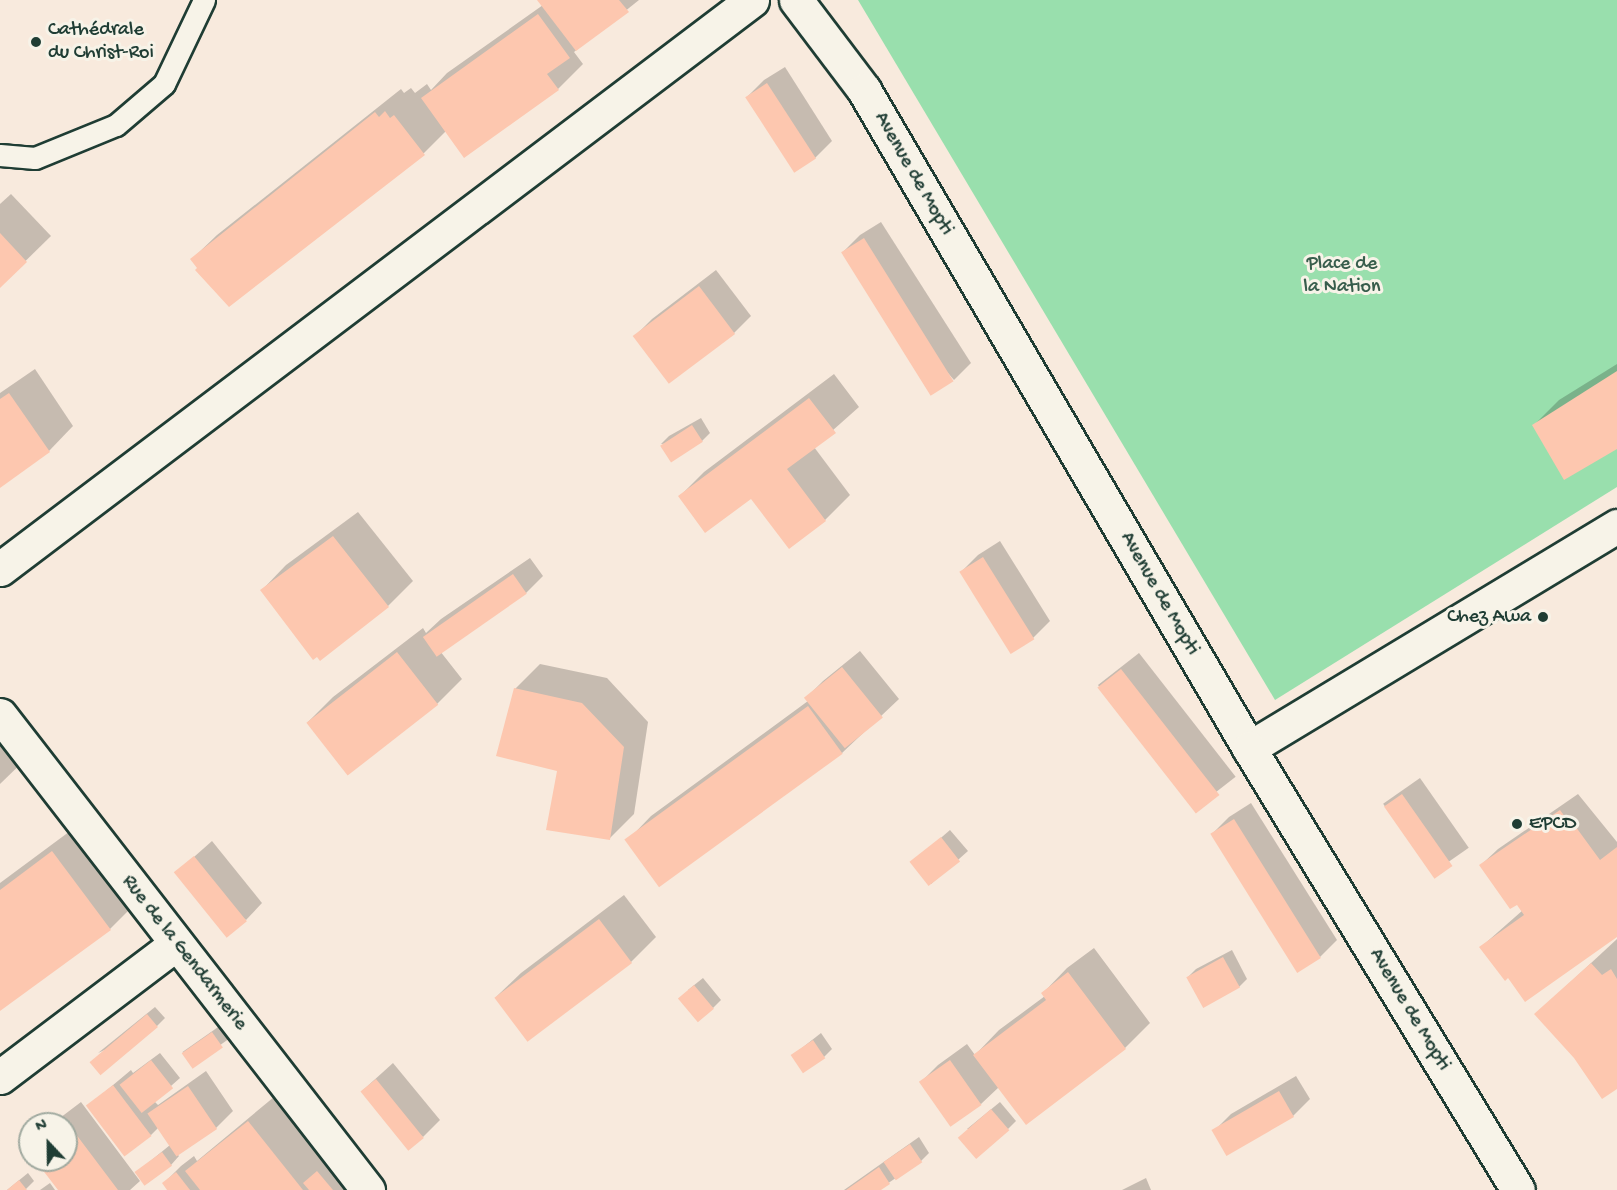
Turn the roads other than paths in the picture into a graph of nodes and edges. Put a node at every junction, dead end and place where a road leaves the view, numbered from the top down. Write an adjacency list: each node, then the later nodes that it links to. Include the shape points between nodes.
1 (204, 0): 4 (lane, via 164,84 116,125 35,158)
2 (752, 0): 6 (main road)
3 (796, 0): 8 (main road, Avenue de Mopti, via 864,90)
4 (0, 155)
5 (1617, 526): 8 (main road)
6 (0, 568)
7 (0, 715): 9 (main road, Rue de la Gendarmerie)
8 (1249, 748): 12 (main road, Avenue de Mopti)
9 (176, 944): 10 (main road); 11 (main road, Rue de la Gendarmerie)
10 (0, 1077)
11 (368, 1190)
12 (1518, 1190)

